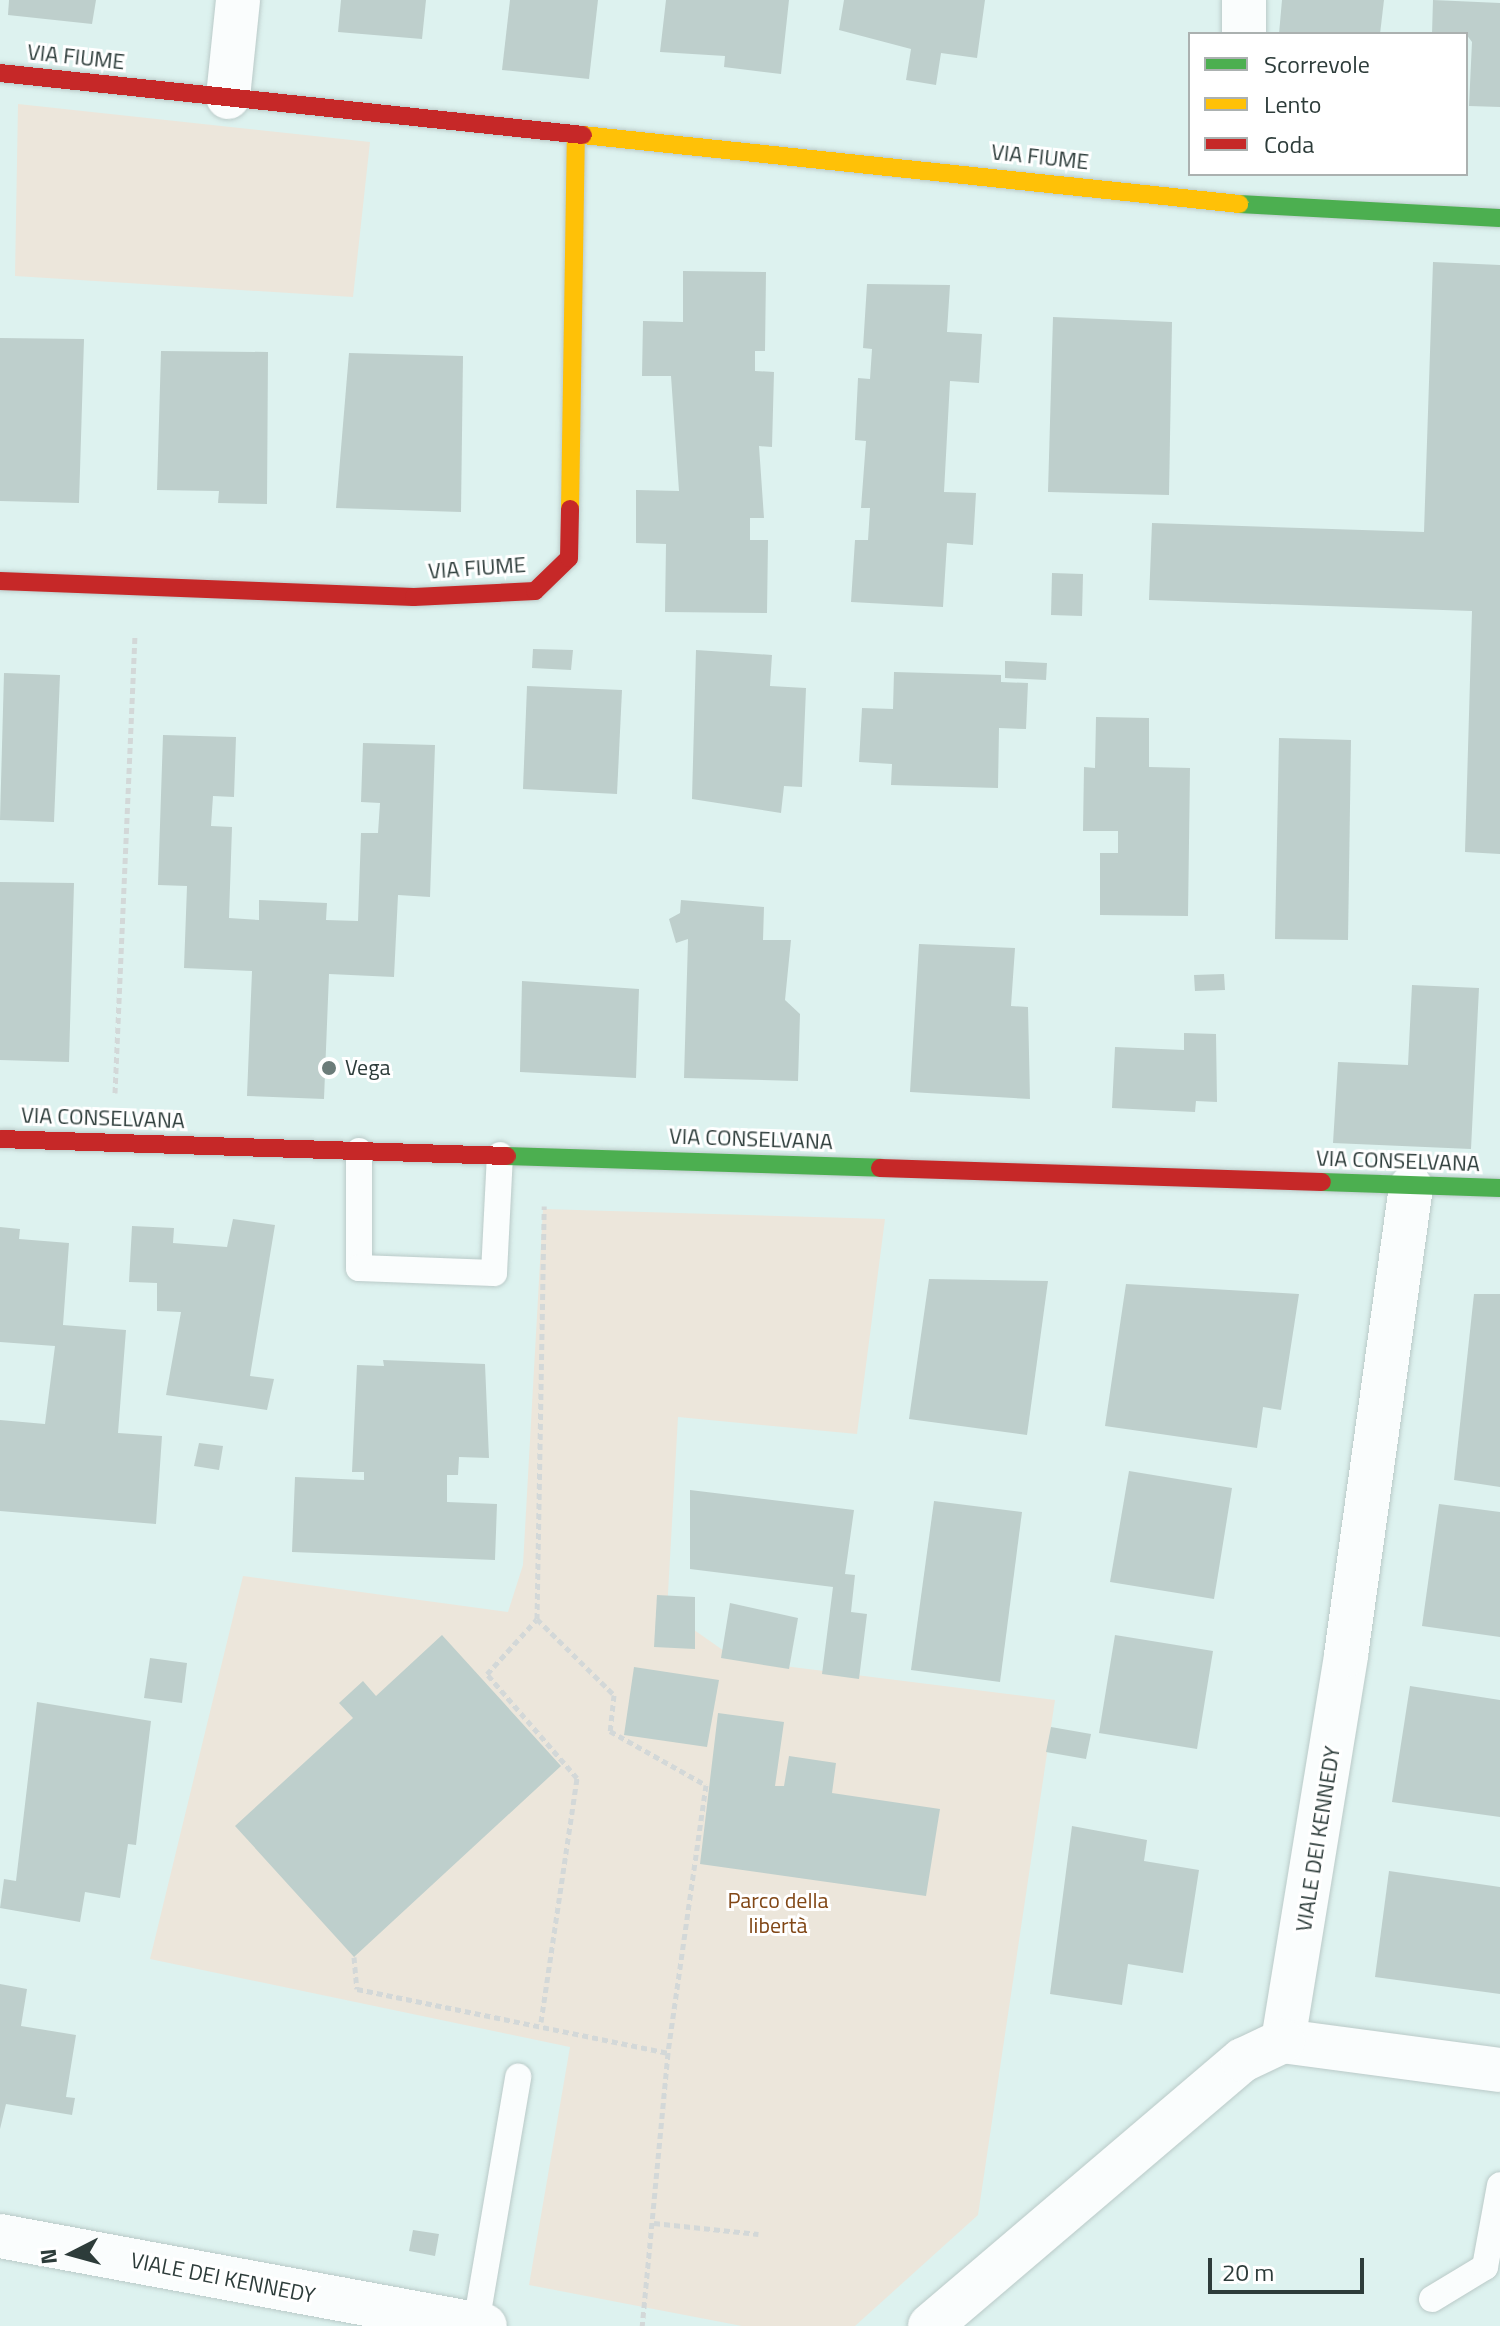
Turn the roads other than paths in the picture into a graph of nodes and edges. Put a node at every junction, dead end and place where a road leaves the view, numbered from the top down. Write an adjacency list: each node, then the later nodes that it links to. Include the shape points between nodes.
1 (238, 0): 5 (street)
2 (1244, 0): 3 (street)
3 (1244, 32)
4 (0, 73): 5 (street, VIA FIUME)
5 (228, 97): 6 (street, VIA FIUME)
6 (576, 134): 7 (street, VIA FIUME); 9 (street, VIA FIUME, via 569,558 535,591 414,597)
7 (1240, 189): 8 (street, VIA FIUME)
8 (1500, 218)
9 (0, 581)
10 (0, 1139): 11 (street, VIA CONSELVANA)
11 (359, 1151): 12 (street, VIA CONSELVANA); 12 (lane, via 359,1268 494,1273)
12 (500, 1155): 13 (street, VIA CONSELVANA)
13 (1411, 1187): 14 (street, VIA CONSELVANA); 15 (street, VIALE DEI KENNEDY, via 1346,1655)
14 (1500, 1188)
15 (1283, 2041): 16 (street); 22 (street, via 1243,2060)
16 (1500, 2070)
17 (518, 2077): 21 (lane)
18 (1500, 2185): 20 (lane, via 1485,2267)
19 (0, 2236): 21 (street, VIALE DEI KENNEDY)
20 (1432, 2299)
21 (463, 2324)
22 (930, 2326)

